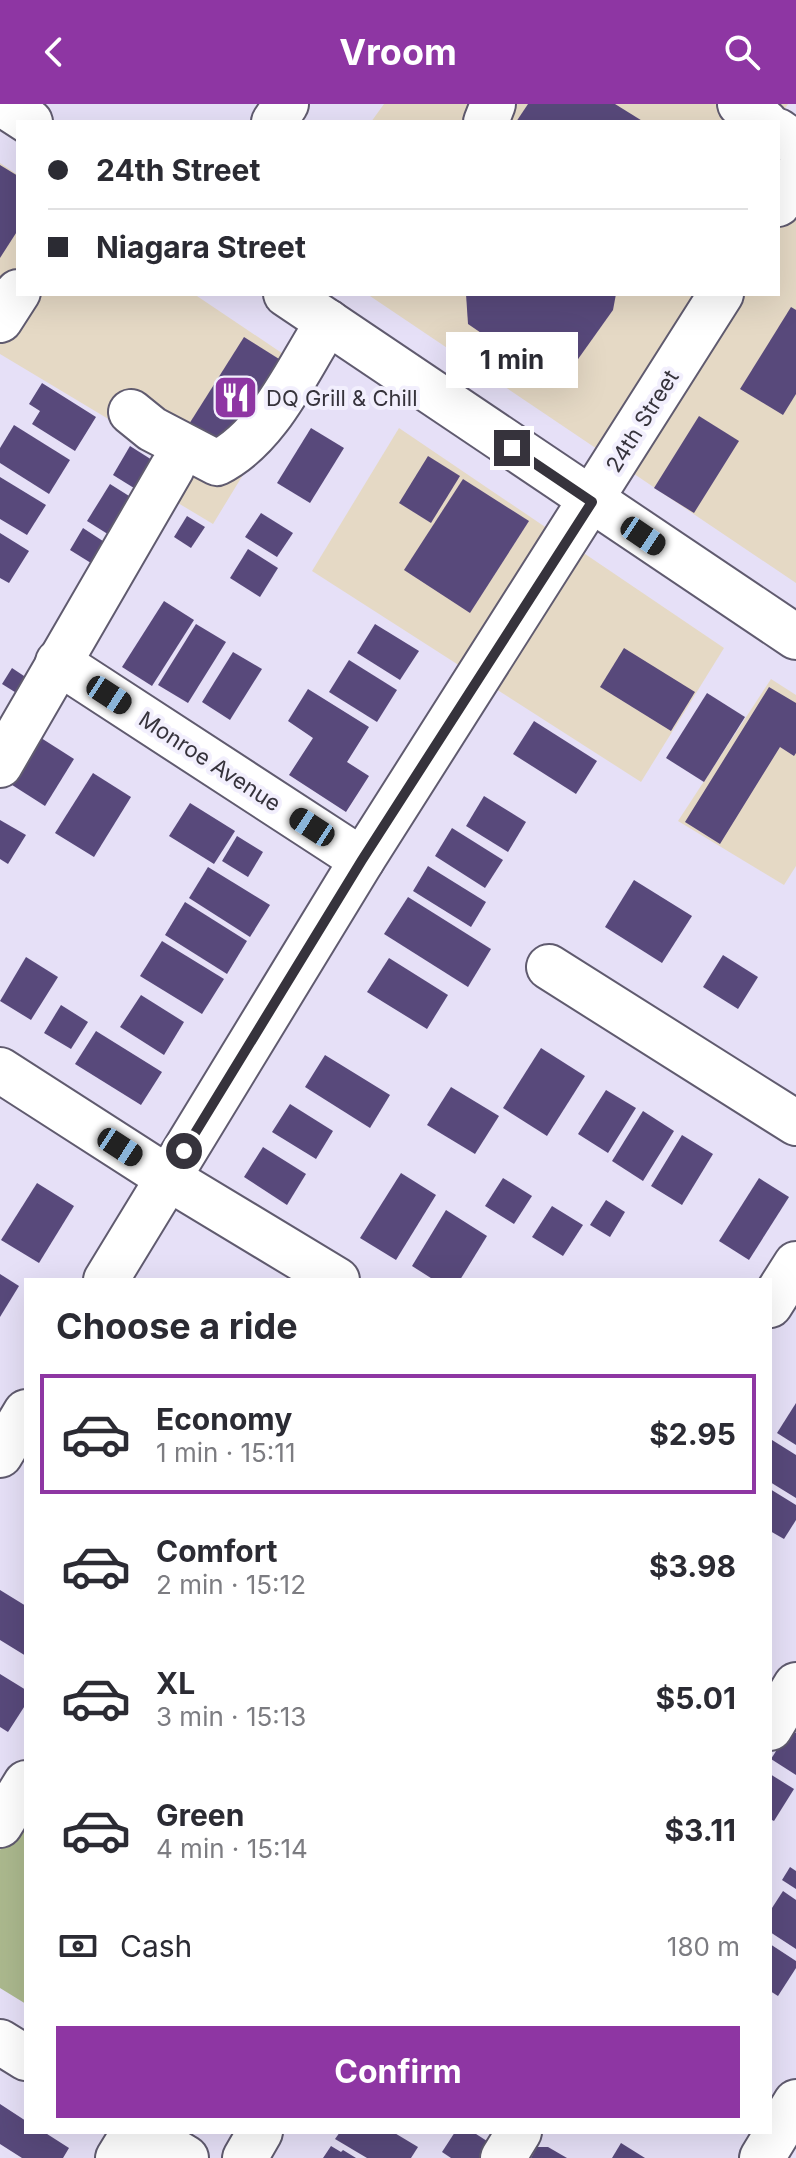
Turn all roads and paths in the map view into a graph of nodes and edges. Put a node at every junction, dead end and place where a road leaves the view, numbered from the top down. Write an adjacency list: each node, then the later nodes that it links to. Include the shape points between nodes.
1 (2, 104): 3 (street)
2 (740, 104): 4 (street)
3 (27, 120)
4 (762, 120)
5 (796, 175): 6 (street)
6 (780, 201)
7 (16, 295): 10 (street)
8 (289, 296): 11 (street)
9 (709, 299): 14 (street, 24th Street)
10 (0, 320)
11 (328, 322): 12 (street, via 261,429 236,454 217,463); 14 (street)
12 (131, 412)
13 (172, 468): 16 (street)
14 (592, 502): 15 (street); 18 (street, 24th Street)
15 (796, 637)
16 (58, 662): 17 (street); 18 (street, Monroe Avenue)
17 (0, 765)
18 (362, 860): 22 (street, 24th Street)
19 (549, 967): 21 (street)
20 (0, 1070): 22 (street)
21 (796, 1123)
22 (168, 1178): 24 (street, 24th Street); 25 (street)
23 (796, 1264): 26 (street)
24 (107, 1278)
25 (334, 1278)
26 (772, 1302)
27 (24, 1415): 28 (street)
28 (0, 1455)
29 (796, 1685): 30 (street)
30 (772, 1725)
31 (0, 2042): 32 (street)
32 (24, 2057)
33 (796, 2102): 42 (street)
34 (133, 2134): 38 (street)
35 (146, 2134): 39 (street)
36 (259, 2134): 40 (street)
37 (518, 2134): 41 (street)
38 (118, 2158)
39 (186, 2158)
40 (245, 2158)
41 (503, 2158)
42 (762, 2158)

